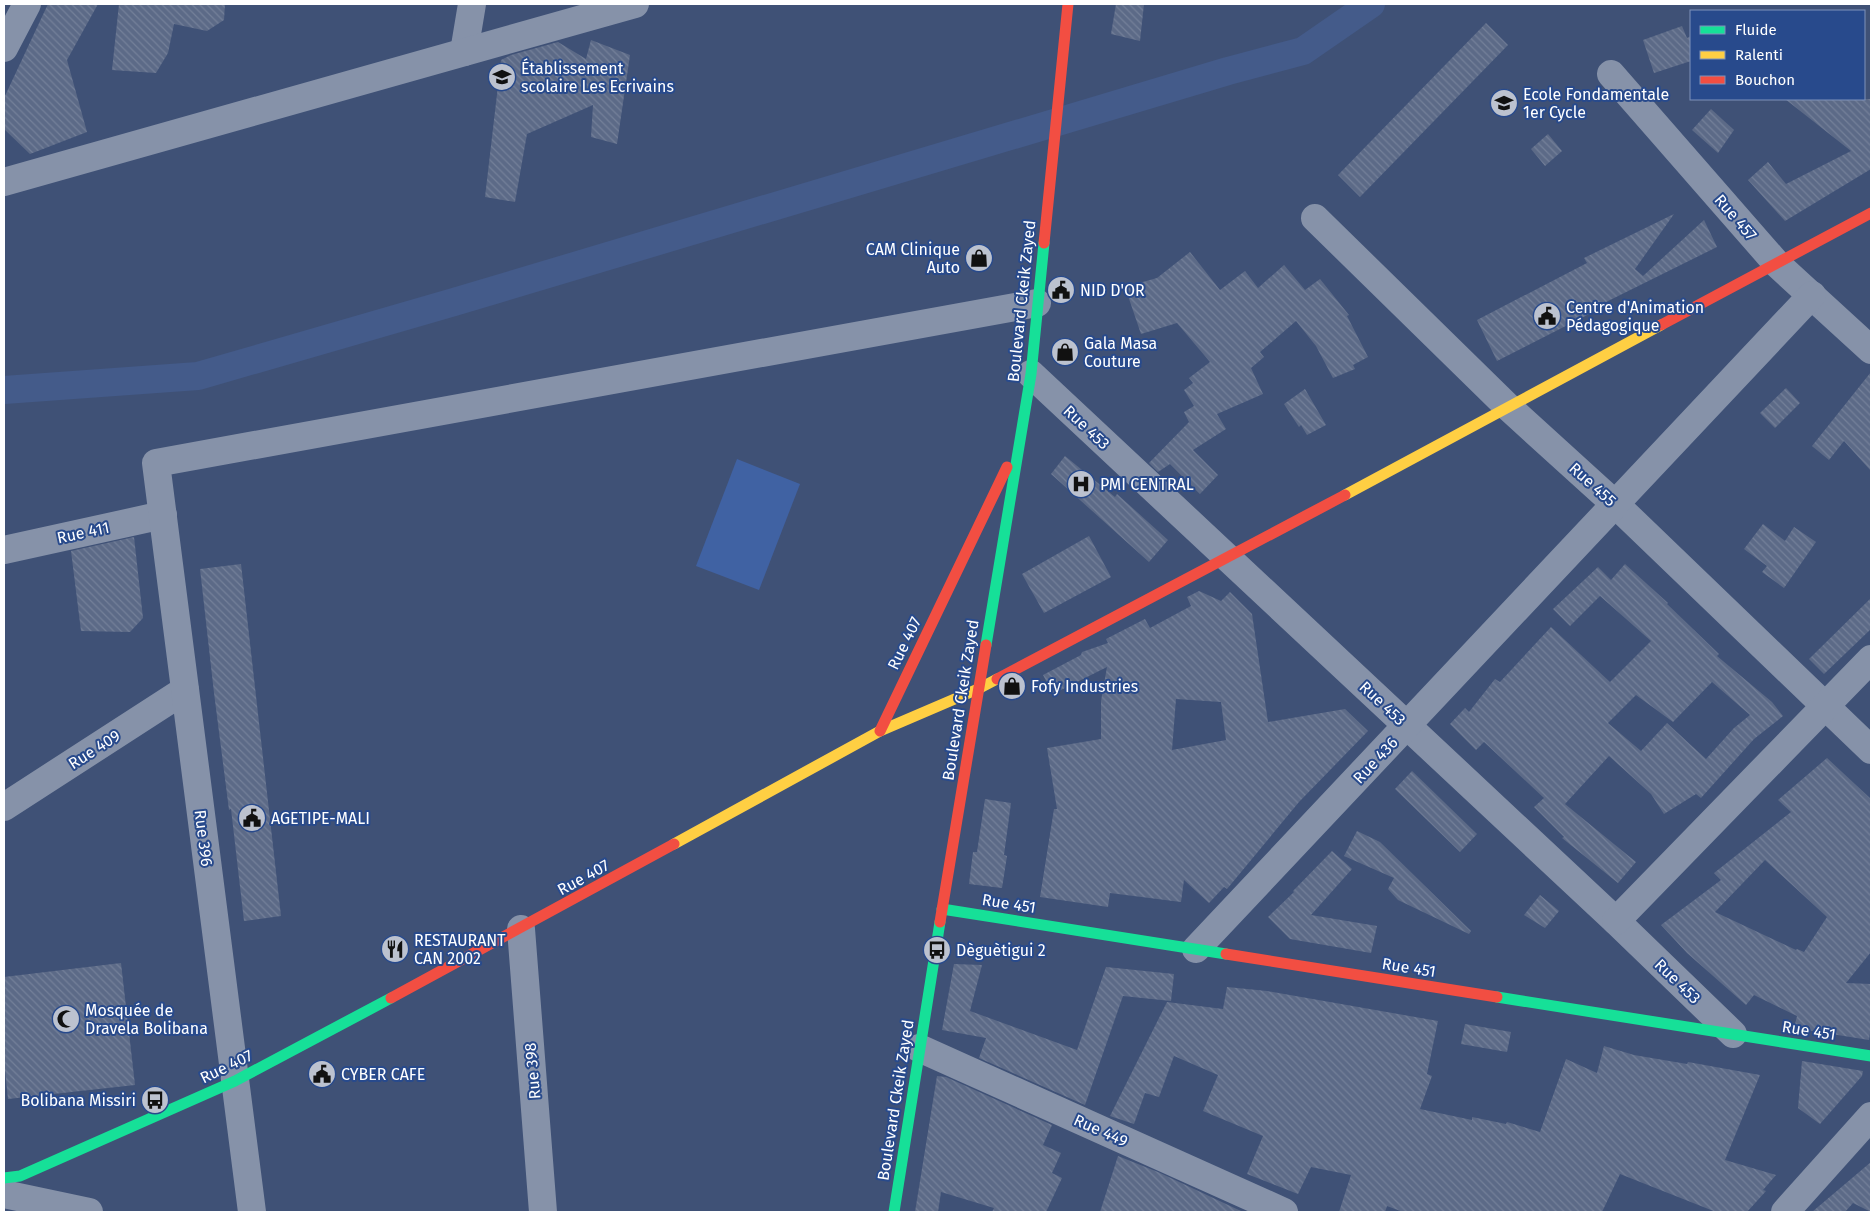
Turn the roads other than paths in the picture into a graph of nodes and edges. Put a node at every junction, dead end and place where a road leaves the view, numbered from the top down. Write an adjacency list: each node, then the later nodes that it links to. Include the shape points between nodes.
1 (27, 4): 5 (street)
2 (472, 4): 6 (street)
3 (635, 4): 6 (street)
4 (1068, 4): 13 (main road, Boulevard Ckeik Zayed)
5 (4, 48)
6 (464, 52): 8 (street)
7 (1611, 74): 11 (street, Rue 457)
8 (4, 182)
9 (1871, 213): 11 (main road)
10 (1315, 218): 16 (street, Rue 455)
11 (1777, 264): 12 (street, Rue 457); 16 (main road)
12 (1812, 295): 14 (street, Rue 457); 18 (street, Rue 436)
13 (1037, 303): 15 (main road, Boulevard Ckeik Zayed); 19 (street, Rue 396, via 156,463)
14 (1871, 350)
15 (1030, 374): 17 (main road, Boulevard Ckeik Zayed); 21 (street, Rue 453)
16 (1508, 407): 18 (street, Rue 455); 21 (main road)
17 (1021, 439): 23 (main road, Boulevard Ckeik Zayed); 27 (main road, Rue 407)
18 (1615, 504): 25 (street, Rue 455); 26 (street, Rue 436)
19 (163, 515): 20 (street, Rue 411); 24 (street, Rue 396)
20 (4, 550)
21 (1227, 558): 23 (main road); 26 (street, Rue 453)
22 (1871, 659): 25 (street)
23 (978, 689): 27 (main road); 30 (main road, Boulevard Ckeik Zayed)
24 (185, 690): 29 (street, Rue 409); 37 (street, Rue 396)
25 (1825, 706): 28 (street, Rue 455); 31 (street)
26 (1407, 726): 31 (street, Rue 453); 33 (street, Rue 436)
27 (880, 731): 32 (main road, Rue 407)
28 (1871, 750)
29 (4, 807)
30 (942, 909): 33 (main road, Rue 451); 35 (main road, Boulevard Ckeik Zayed)
31 (1616, 921): 34 (street, Rue 453)
32 (521, 929): 37 (main road, Rue 407); 43 (street, Rue 398)
33 (1196, 949): 34 (main road, Rue 451)
34 (1733, 1034): 36 (main road, Rue 451)
35 (918, 1048): 44 (main road, Boulevard Ckeik Zayed); 45 (street, Rue 449)
36 (1871, 1056)
37 (235, 1081): 39 (main road, Rue 407, via 20,1176); 42 (street, Rue 396)
38 (1871, 1116): 46 (street)
39 (4, 1178)
40 (4, 1194): 41 (street)
41 (89, 1212)
42 (252, 1212)
43 (544, 1212)
44 (894, 1212)
45 (1284, 1212)
46 (1785, 1212)

